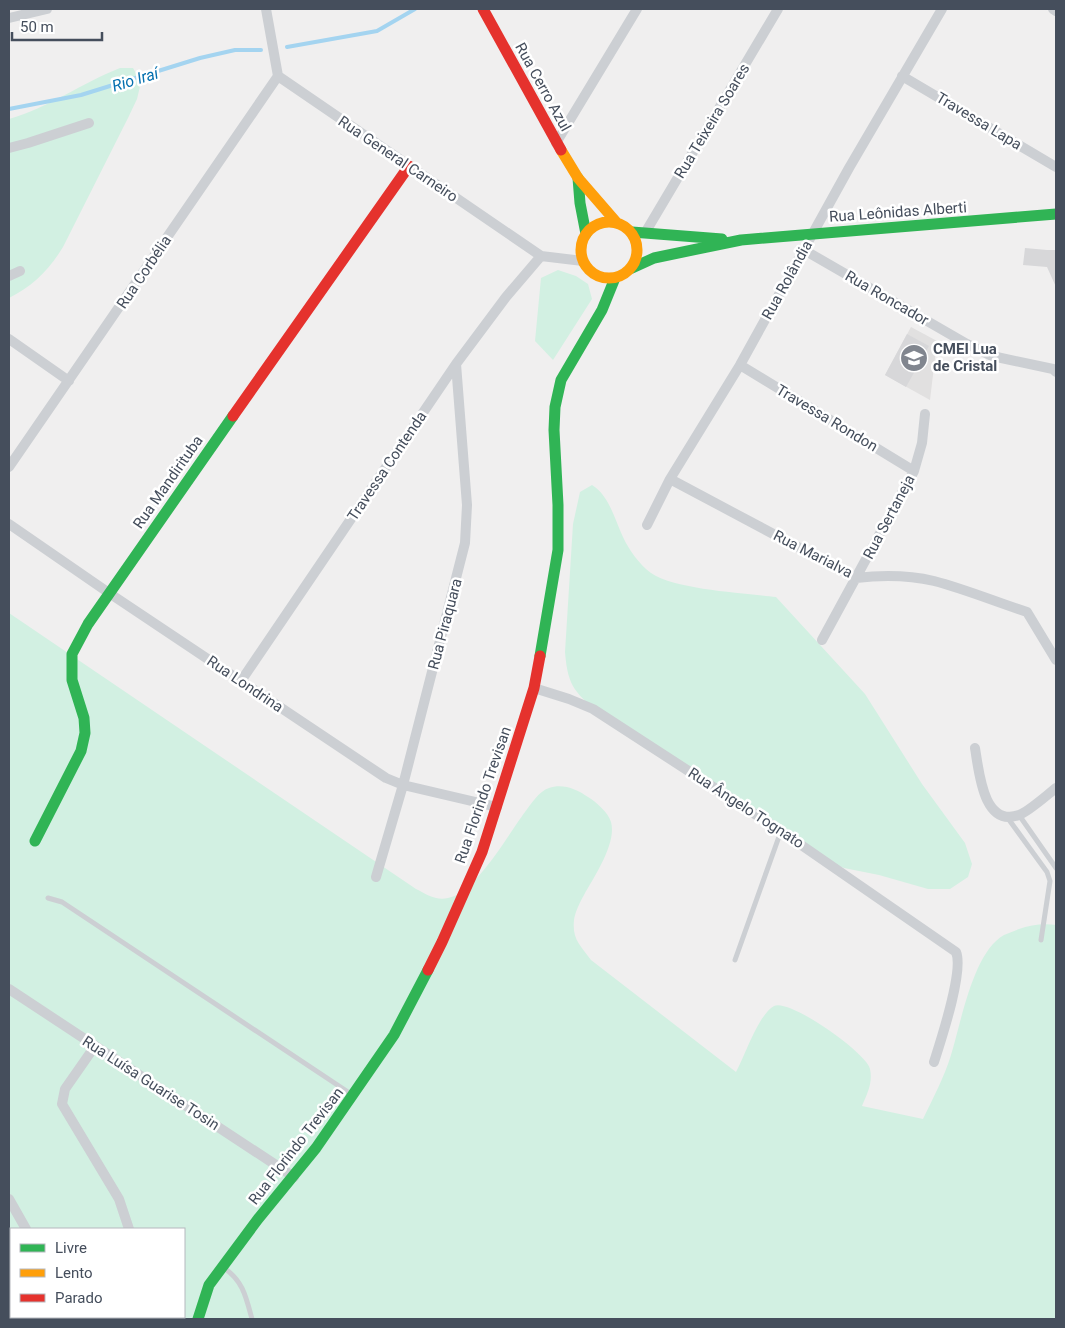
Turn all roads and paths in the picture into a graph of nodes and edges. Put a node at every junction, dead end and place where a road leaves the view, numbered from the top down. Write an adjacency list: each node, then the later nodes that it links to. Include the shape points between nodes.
1 (47, 9): 9 (street)
2 (266, 9): 10 (street)
3 (483, 9): 13 (street, Rua Cerro Azul)
4 (637, 9): 13 (street)
5 (778, 9): 21 (street, Rua Teixeira Soares)
6 (942, 9): 11 (street, Rua Rolândia)
7 (1053, 9): 8 (street)
8 (1056, 11)
9 (9, 18)
10 (278, 76): 15 (street, Rua General Carneiro); 38 (street, Rua Corbélia)
11 (902, 76): 16 (street, Travessa Lapa); 22 (street, Rua Rolândia)
12 (89, 123): 14 (street)
13 (556, 143): 17 (street, Rua Cerro Azul)
14 (9, 148)
15 (409, 166): 28 (street, Rua General Carneiro); 46 (street, Rua Mandirituba)
16 (1056, 167)
17 (578, 178): 19 (street, Rua Cerro Azul); 23 (street, Rua Cerro Azul)
18 (1056, 214): 22 (street, Rua Leônidas Alberti)
19 (617, 223): 20 (street, Rua Cerro Azul); 23 (street, via 599,223)
20 (632, 232): 21 (street, Rua Leônidas Alberti); 30 (street, via 638,250)
21 (645, 233): 24 (street, Rua Leônidas Alberti)
22 (813, 233): 25 (street, Rua Leônidas Alberti); 26 (street, Rua Rolândia)
23 (586, 234): 29 (street, Rua Cerro Azul, via 582,242)
24 (674, 235): 25 (street, Rua Leônidas Alberti); 27 (street)
25 (741, 240): 27 (street, Rua Leônidas Alberti)
26 (804, 250): 36 (street, Rua Rolândia); 37 (street, Rua Roncador, via 967,344 992,356)
27 (677, 253): 30 (street, Rua Leônidas Alberti, via 654,258)
28 (541, 256): 29 (street, Rua General Carneiro); 35 (street, Travessa Contenda)
29 (583, 261): 33 (street, via 592,274)
30 (632, 268): 33 (street)
31 (20, 271): 32 (street)
32 (9, 276)
33 (615, 278): 50 (street, Rua Florindo Trevisan, via 602,310 561,380 555,407 558,550)
34 (9, 339): 38 (street)
35 (456, 364): 49 (street, Travessa Contenda); 52 (street, Rua Piraquara, via 467,505 465,543)
36 (740, 366): 41 (street, Travessa Rondon); 42 (street, Rua Rolândia)
37 (1056, 372)
38 (69, 381): 40 (street, Rua Corbélia)
39 (925, 414): 41 (street, Rua Sertaneja, via 922,443)
40 (9, 467)
41 (914, 471): 45 (street, Rua Sertaneja)
42 (670, 479): 44 (street, Rua Rolândia); 45 (street, Rua Marialva)
43 (9, 524): 46 (street, Rua Londrina)
44 (646, 525)
45 (856, 578): 47 (street, Rua Sertaneja); 48 (street, Rua Marialva, via 889,576 933,581 1027,612)
46 (109, 593): 49 (street, Rua Londrina); 58 (street, Rua Mandirituba, via 72,654 72,680 84,718 81,751)
47 (822, 640)
48 (1056, 660)
49 (241, 682): 52 (street, Rua Londrina)
50 (534, 688): 54 (street, Rua Florindo Trevisan); 57 (street, Rua Ângelo Tognato, via 593,709)
51 (975, 748): 56 (street, via 988,804)
52 (403, 786): 54 (street, Rua Londrina); 60 (street, Rua Piraquara)
53 (1056, 788): 55 (street)
54 (497, 807): 67 (street, Rua Florindo Trevisan, via 482,852 442,942 394,1035)
55 (1020, 815): 56 (street); 59 (lane)
56 (1006, 817): 62 (lane, via 1047,872 1050,881)
57 (781, 831): 63 (lane); 66 (street, Rua Ângelo Tognato, via 956,952 959,962)
58 (35, 841)
59 (1056, 868)
60 (376, 877)
61 (48, 898): 67 (lane, via 62,902)
62 (1041, 940)
63 (735, 960)
64 (9, 989): 65 (street, Rua Luísa Guarise Tosin)
65 (95, 1046): 68 (street, Rua Luísa Guarise Tosin); 71 (street, via 65,1089 62,1104 119,1199)
66 (934, 1062)
67 (354, 1095): 68 (street, Rua Florindo Trevisan)
68 (294, 1177): 72 (street, Rua Florindo Trevisan)
69 (9, 1199): 70 (street)
70 (25, 1228)
71 (129, 1228)
72 (221, 1267): 73 (street, Rua Florindo Trevisan, via 209,1285); 74 (lane, via 240,1283)
73 (198, 1319)
74 (252, 1319)

